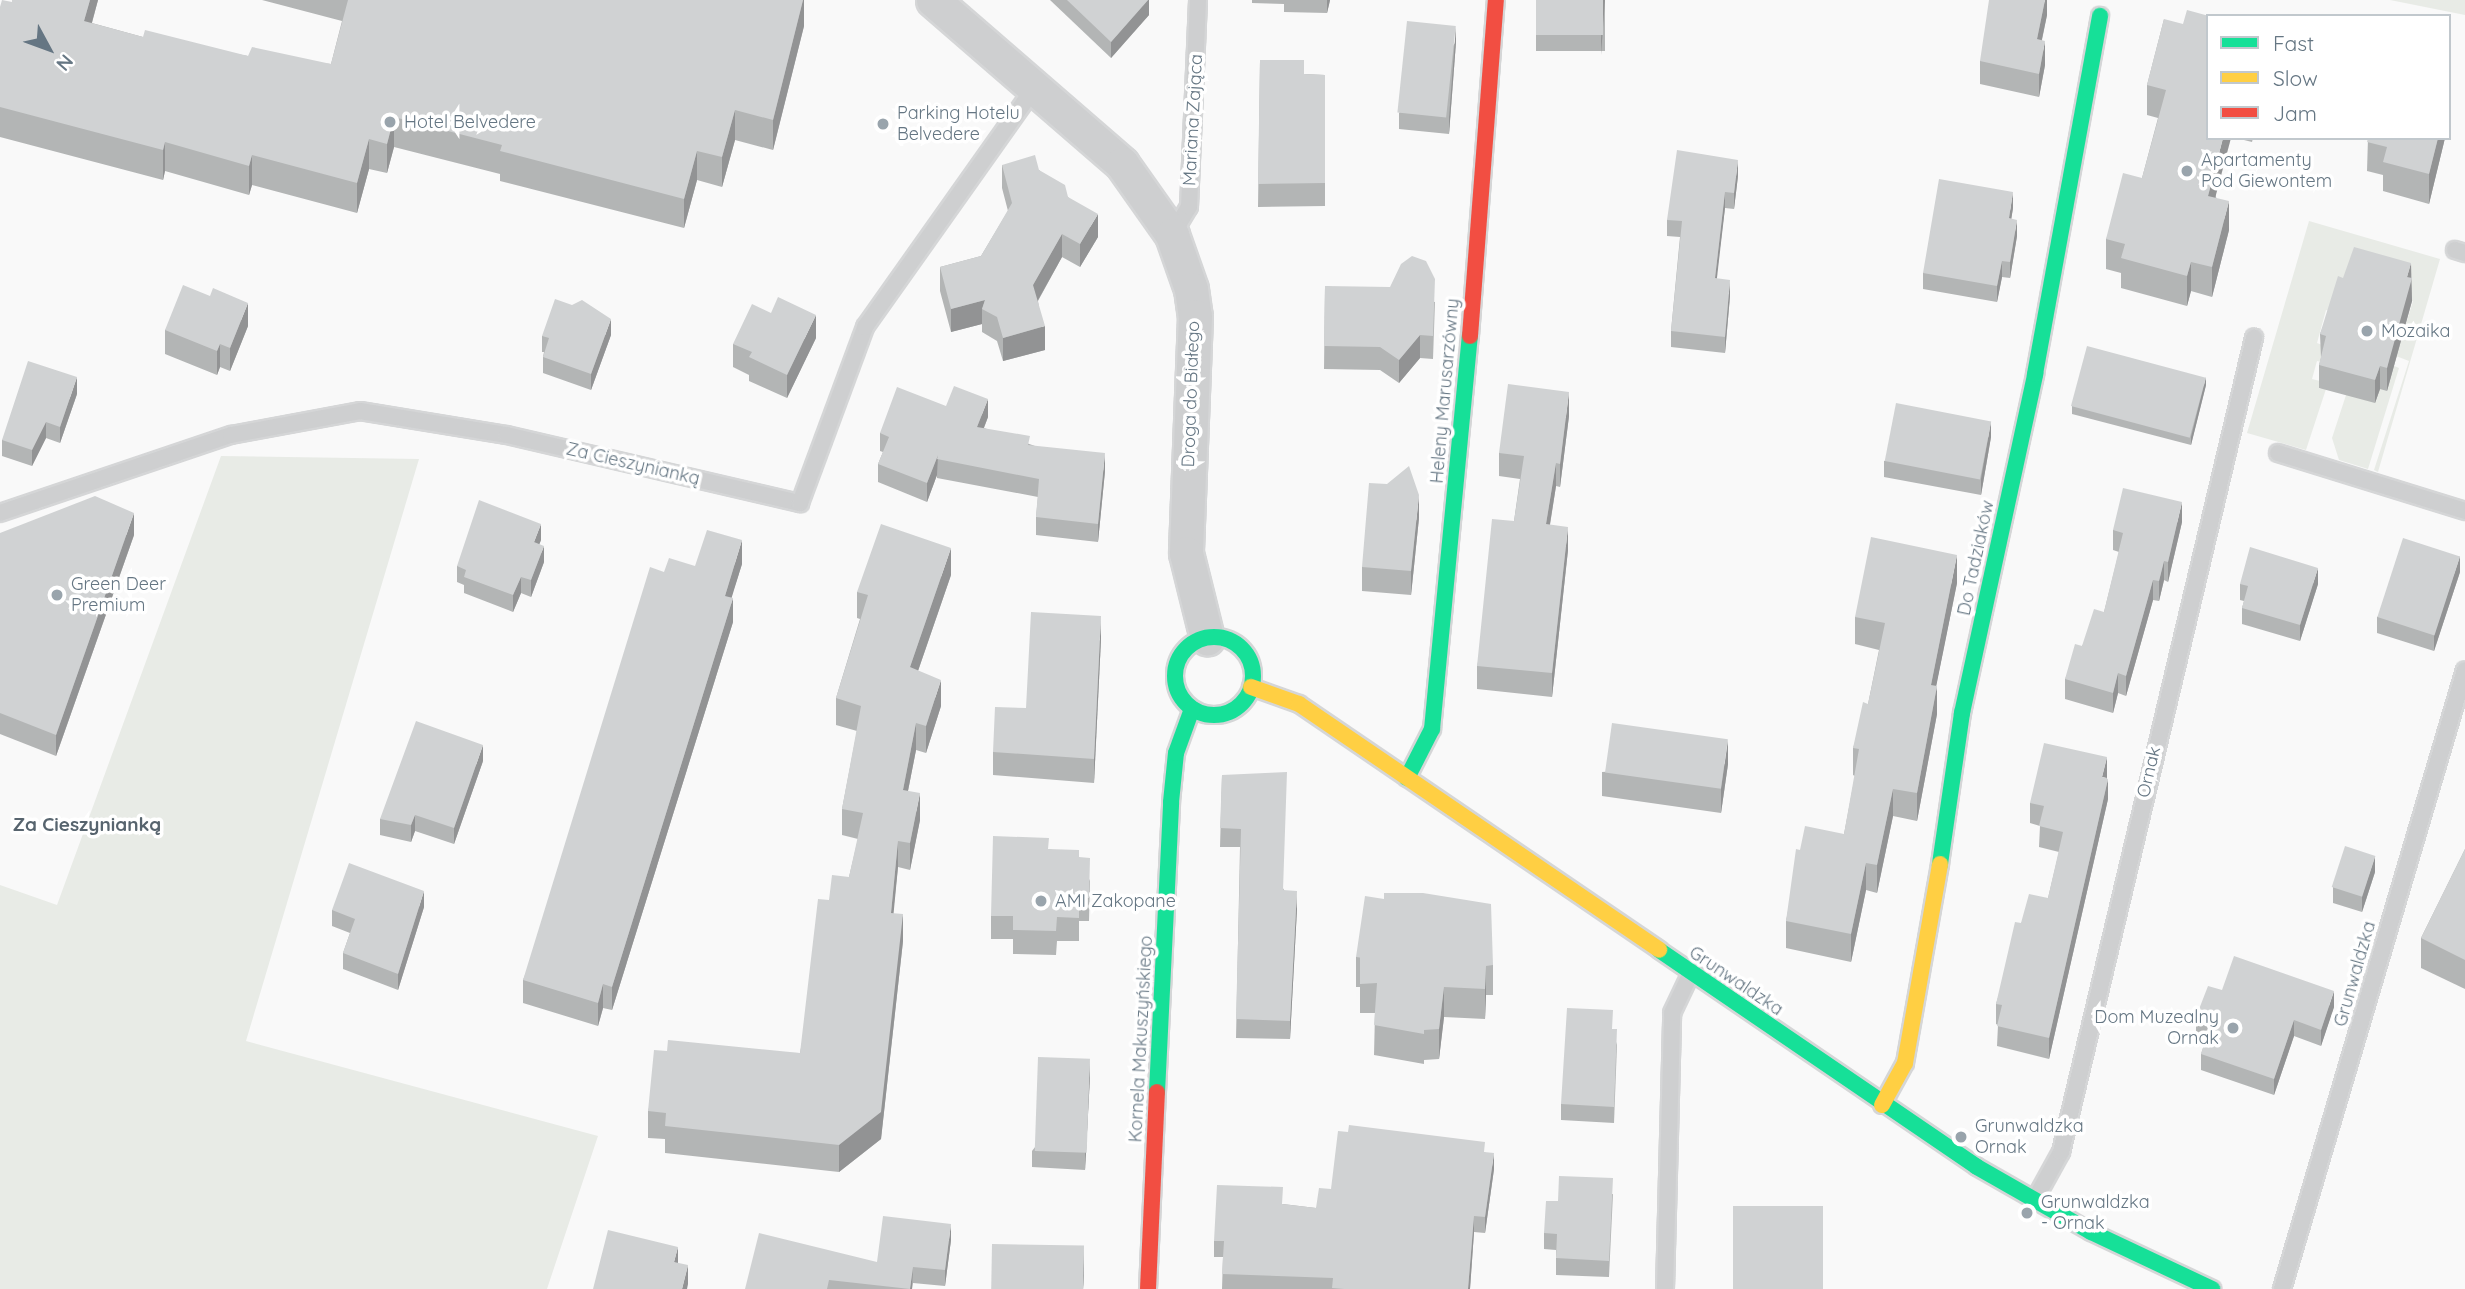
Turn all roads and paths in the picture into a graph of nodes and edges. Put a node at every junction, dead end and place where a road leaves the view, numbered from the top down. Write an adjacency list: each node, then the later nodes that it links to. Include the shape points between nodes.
1 (933, 0): 5 (street, Droga do Białego)
2 (1198, 0): 6 (lane, Mariana Zająca, via 1189,207)
3 (1496, 0): 15 (street, Heleny Marusarzówny, via 1482,212 1432,729)
4 (2100, 16): 17 (street, Do Tadziaków, via 2035,374 1962,713 1905,1063)
5 (1035, 87): 6 (street, Droga do Białego, via 1122,164); 10 (lane, Za Cieszynianką, via 864,327 800,503 507,435 360,411 231,435)
6 (1172, 235): 11 (street, Droga do Białego, via 1191,289 1195,316 1186,554)
7 (2255, 338): 18 (lane, Ornak, via 2061,1152)
8 (2278, 453): 9 (lane)
9 (2465, 511)
10 (0, 513)
11 (1207, 638): 13 (street, via 1228,640 1240,648 1251,665); 14 (street, via 1189,646 1175,669 1176,688)
12 (2465, 670): 22 (lane, Grunwaldzka)
13 (1251, 687): 14 (street, via 1243,702 1228,713 1210,715); 15 (street, Grunwaldzka, via 1299,704)
14 (1192, 709): 19 (street, Kornela Makuszyńskiego, via 1176,753 1171,802)
15 (1407, 778): 16 (street, Grunwaldzka)
16 (1691, 973): 17 (street, Grunwaldzka); 20 (lane, via 1672,1013)
17 (1882, 1105): 18 (street, Grunwaldzka)
18 (2034, 1201): 21 (street, Grunwaldzka)
19 (1148, 1289)
20 (1665, 1289)
21 (2212, 1289)
22 (2282, 1289)

